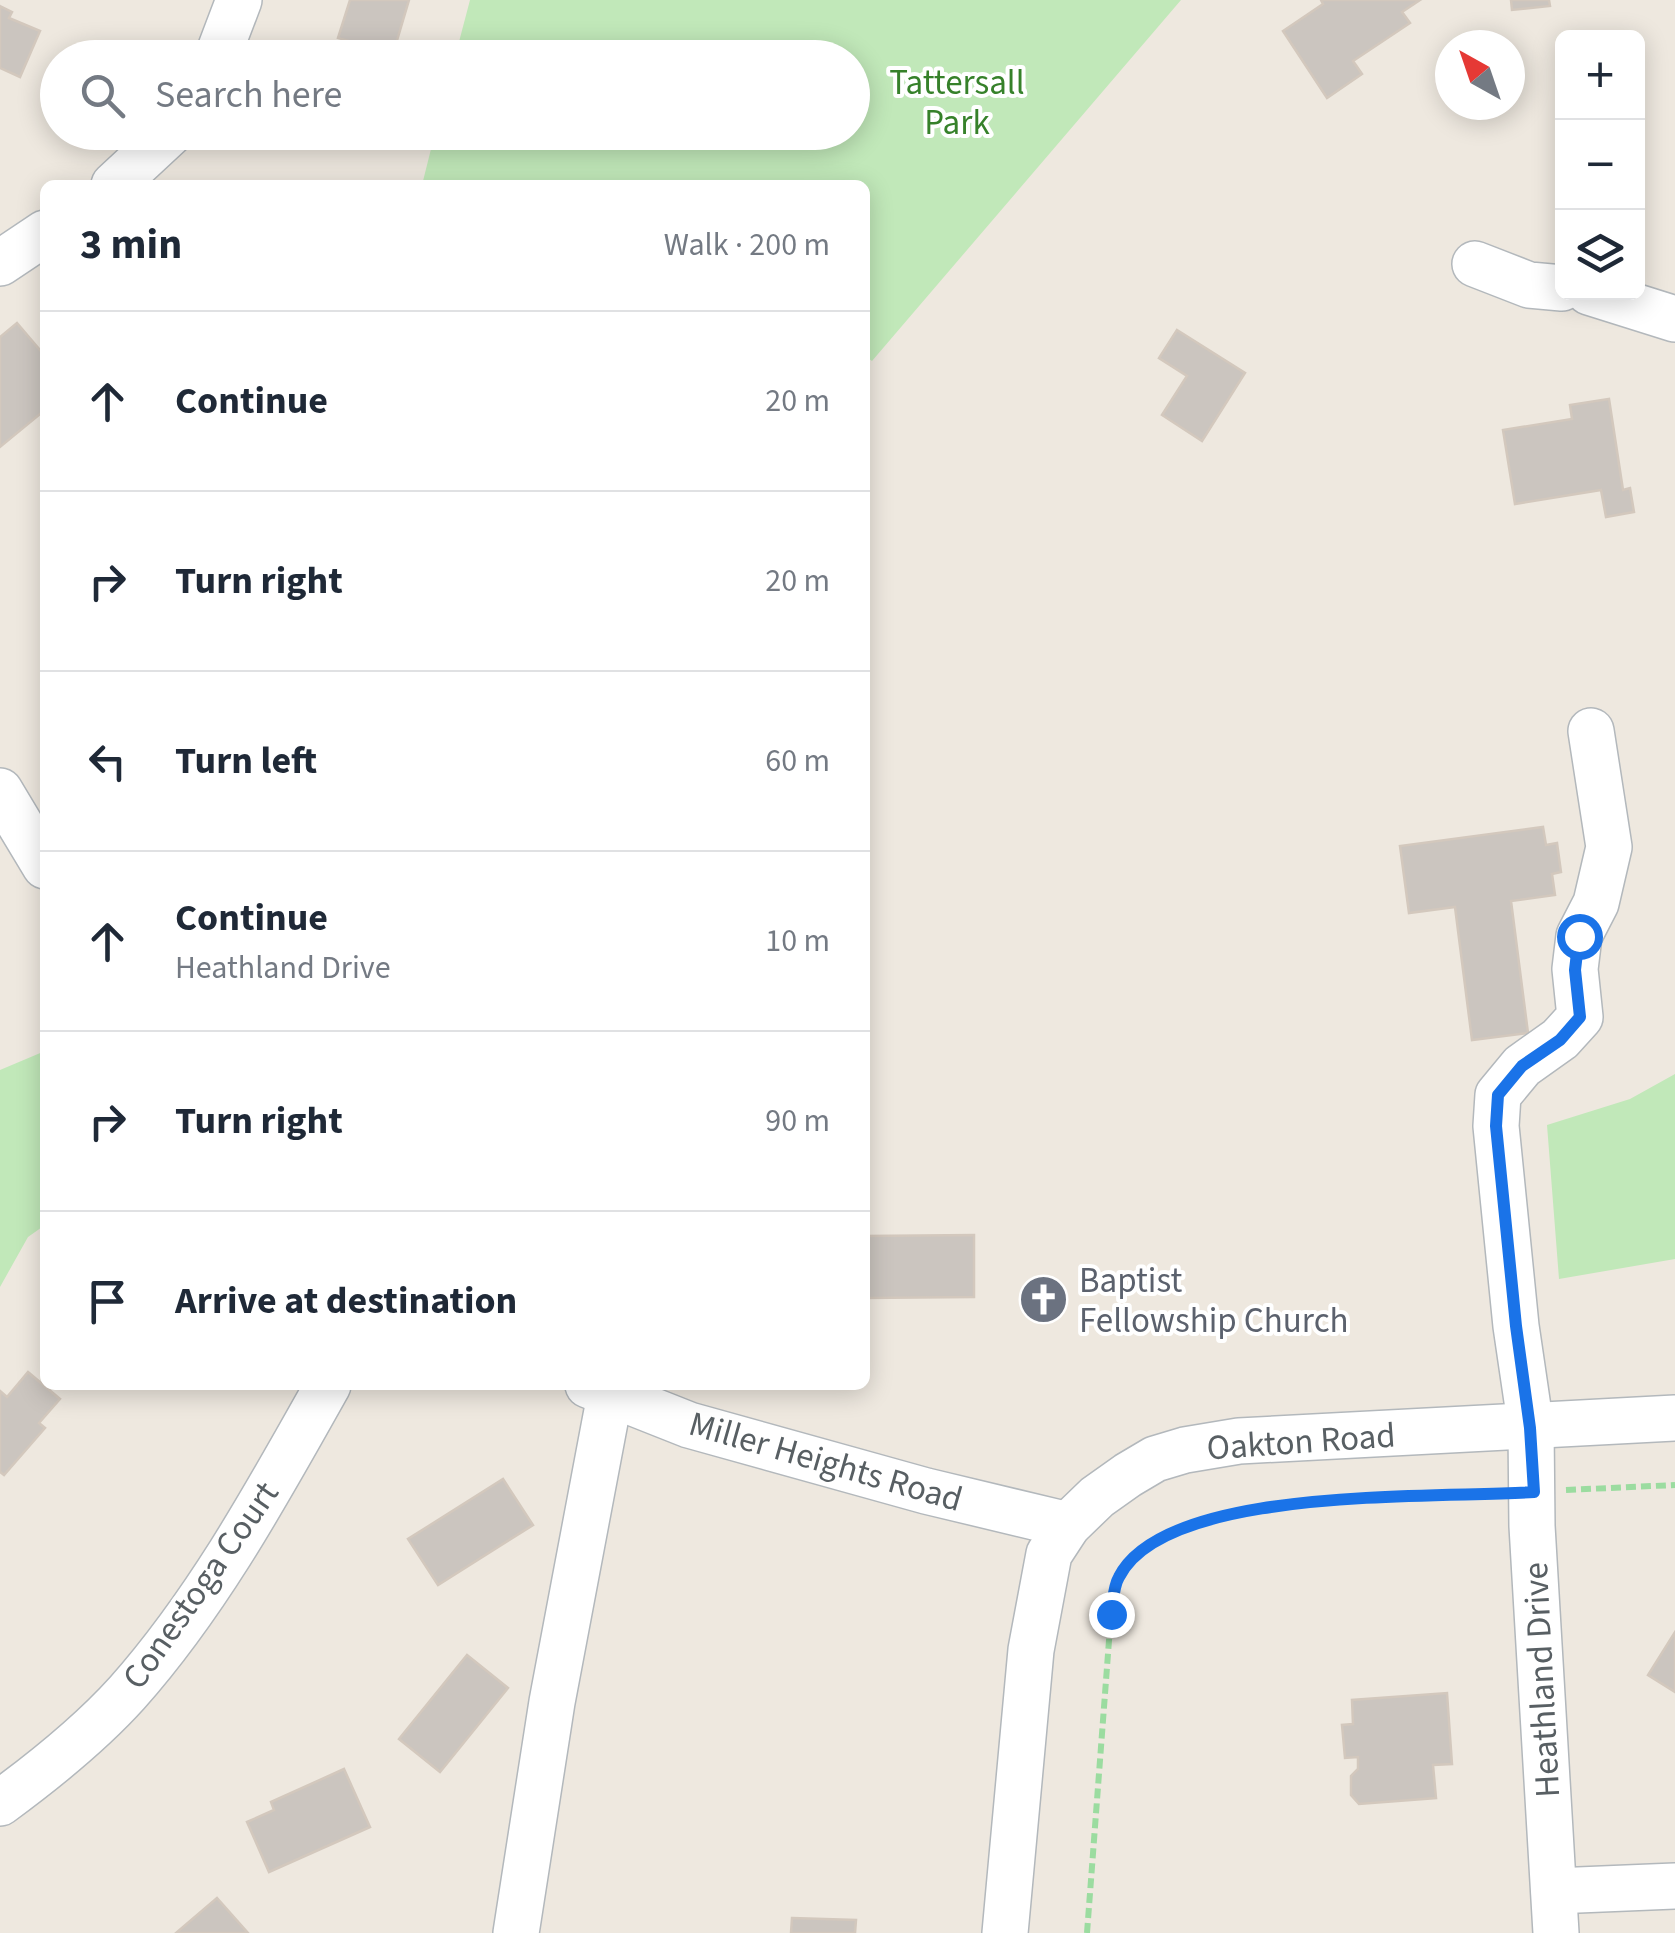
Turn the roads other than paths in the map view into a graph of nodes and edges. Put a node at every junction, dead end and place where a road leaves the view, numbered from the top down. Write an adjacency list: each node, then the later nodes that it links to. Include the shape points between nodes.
1 (238, 0): 2 (street)
2 (224, 40)
3 (152, 150): 4 (street)
4 (119, 180)
5 (40, 236): 6 (street)
6 (0, 263)
7 (1475, 264): 8 (street)
8 (1555, 287)
9 (1615, 300): 10 (street)
10 (1675, 319)
11 (1592, 731): 17 (street, Heathland Drive, via 1609,847 1596,903 1579,936 1580,1017 1498,1095)
12 (0, 791): 13 (street)
13 (40, 858)
14 (325, 1390): 19 (street, Conestoga Court, via 172,1636 83,1736)
15 (599, 1390): 18 (street, Miller Heights Road, via 707,1430); 22 (street)
16 (1675, 1418): 17 (street, Oakton Road)
17 (1530, 1428): 18 (street, Oakton Road, via 1239,1440 1185,1450 1128,1475); 21 (street, Heathland Drive)
18 (1068, 1525): 23 (street, Oakton Road, via 1049,1554 1032,1650)
19 (0, 1803)
20 (1675, 1886): 21 (street)
21 (1555, 1912)
22 (516, 1933)
23 (1006, 1933)

